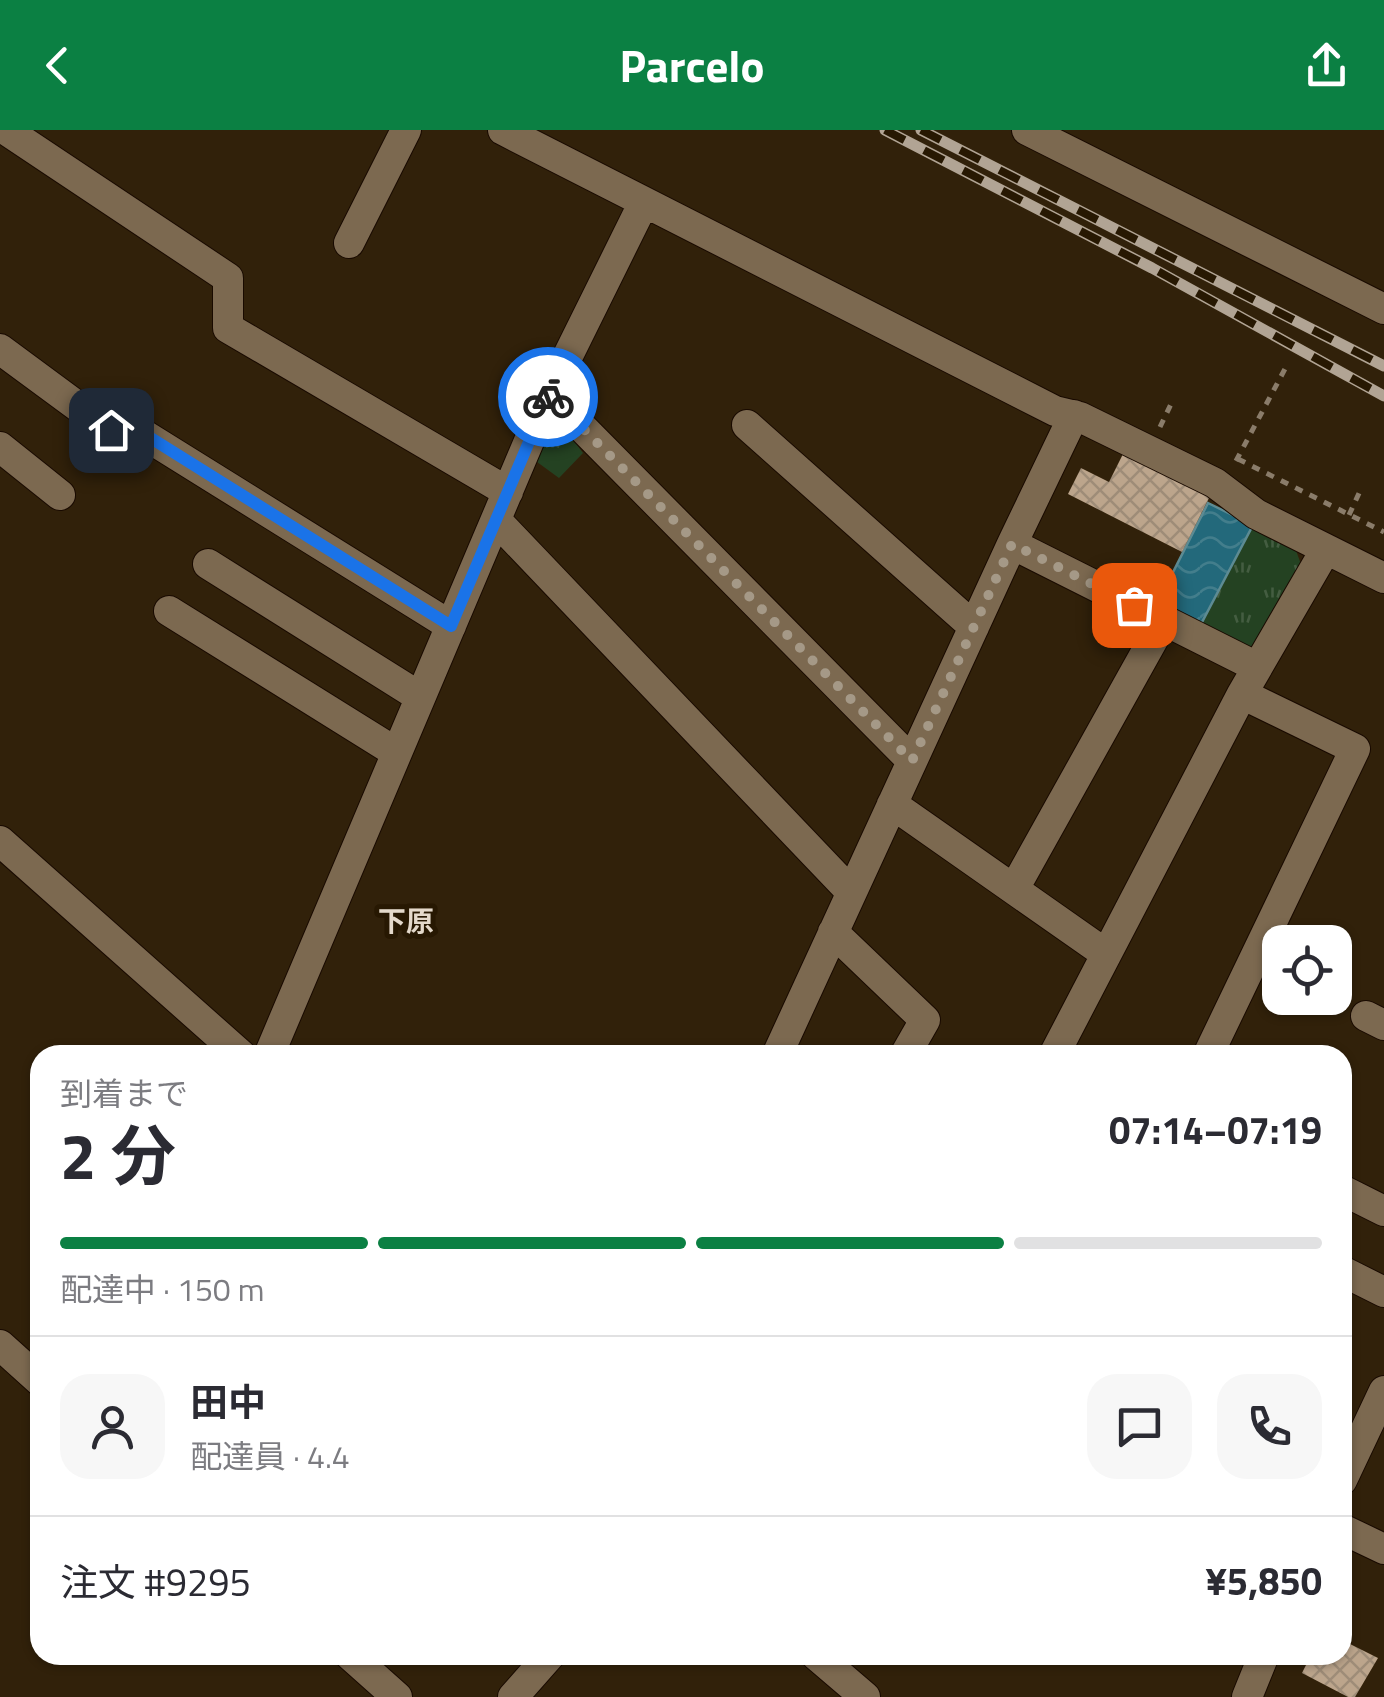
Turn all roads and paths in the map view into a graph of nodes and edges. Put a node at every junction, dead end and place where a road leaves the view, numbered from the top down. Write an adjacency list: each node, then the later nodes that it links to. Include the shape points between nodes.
1 (6, 130): 18 (street, via 228,278 228,328)
2 (406, 130): 6 (street)
3 (503, 130): 5 (street)
4 (1027, 130): 7 (street)
5 (644, 202): 10 (street); 12 (street)
6 (348, 244)
7 (1384, 309)
8 (0, 349): 27 (street, via 111,430 138,430)
9 (1286, 366): 19 (path, via 1237,460)
10 (549, 394): 18 (street); 32 (street)
11 (1172, 402): 13 (path)
12 (1074, 416): 21 (street); 22 (street, via 1215,483 1256,514)
13 (1162, 424)
14 (747, 425): 28 (street)
15 (0, 448): 17 (street)
16 (1360, 491): 19 (path)
17 (60, 495)
18 (502, 506): 27 (street); 36 (street)
19 (1349, 515): 20 (path)
20 (1384, 532)
21 (1012, 544): 26 (street); 28 (street)
22 (1326, 549): 24 (street); 29 (street)
23 (208, 564): 30 (street)
24 (1384, 578)
25 (168, 611): 31 (street)
26 (1164, 620): 29 (street); 35 (street)
27 (451, 626): 30 (street)
28 (974, 627): 32 (street)
29 (1250, 680): 38 (street); 44 (street, via 1355,749)
30 (420, 697): 31 (street)
31 (397, 753): 40 (street)
32 (912, 761): 33 (street)
33 (892, 804): 35 (street); 36 (street)
34 (0, 841): 39 (street)
35 (1014, 889): 38 (street)
36 (852, 892): 37 (street)
37 (833, 932): 41 (street); 42 (street, via 925,1020)
38 (1106, 954): 43 (street)
39 (230, 1045)
40 (272, 1045)
41 (782, 1045)
42 (910, 1045)
43 (1059, 1045)
44 (1213, 1045)
45 (1352, 1195): 46 (street)
46 (1384, 1212)
47 (1352, 1276): 48 (street)
48 (1384, 1292)
49 (0, 1345): 50 (street)
50 (30, 1371)
51 (1384, 1391): 52 (street)
52 (1355, 1422)
53 (1352, 1534): 54 (street)
54 (1384, 1549)
55 (361, 1665): 59 (street)
56 (541, 1665): 60 (street)
57 (827, 1665): 61 (street)
58 (1260, 1665): 62 (street)
59 (397, 1697)
60 (513, 1697)
61 (864, 1697)
62 (1246, 1697)

